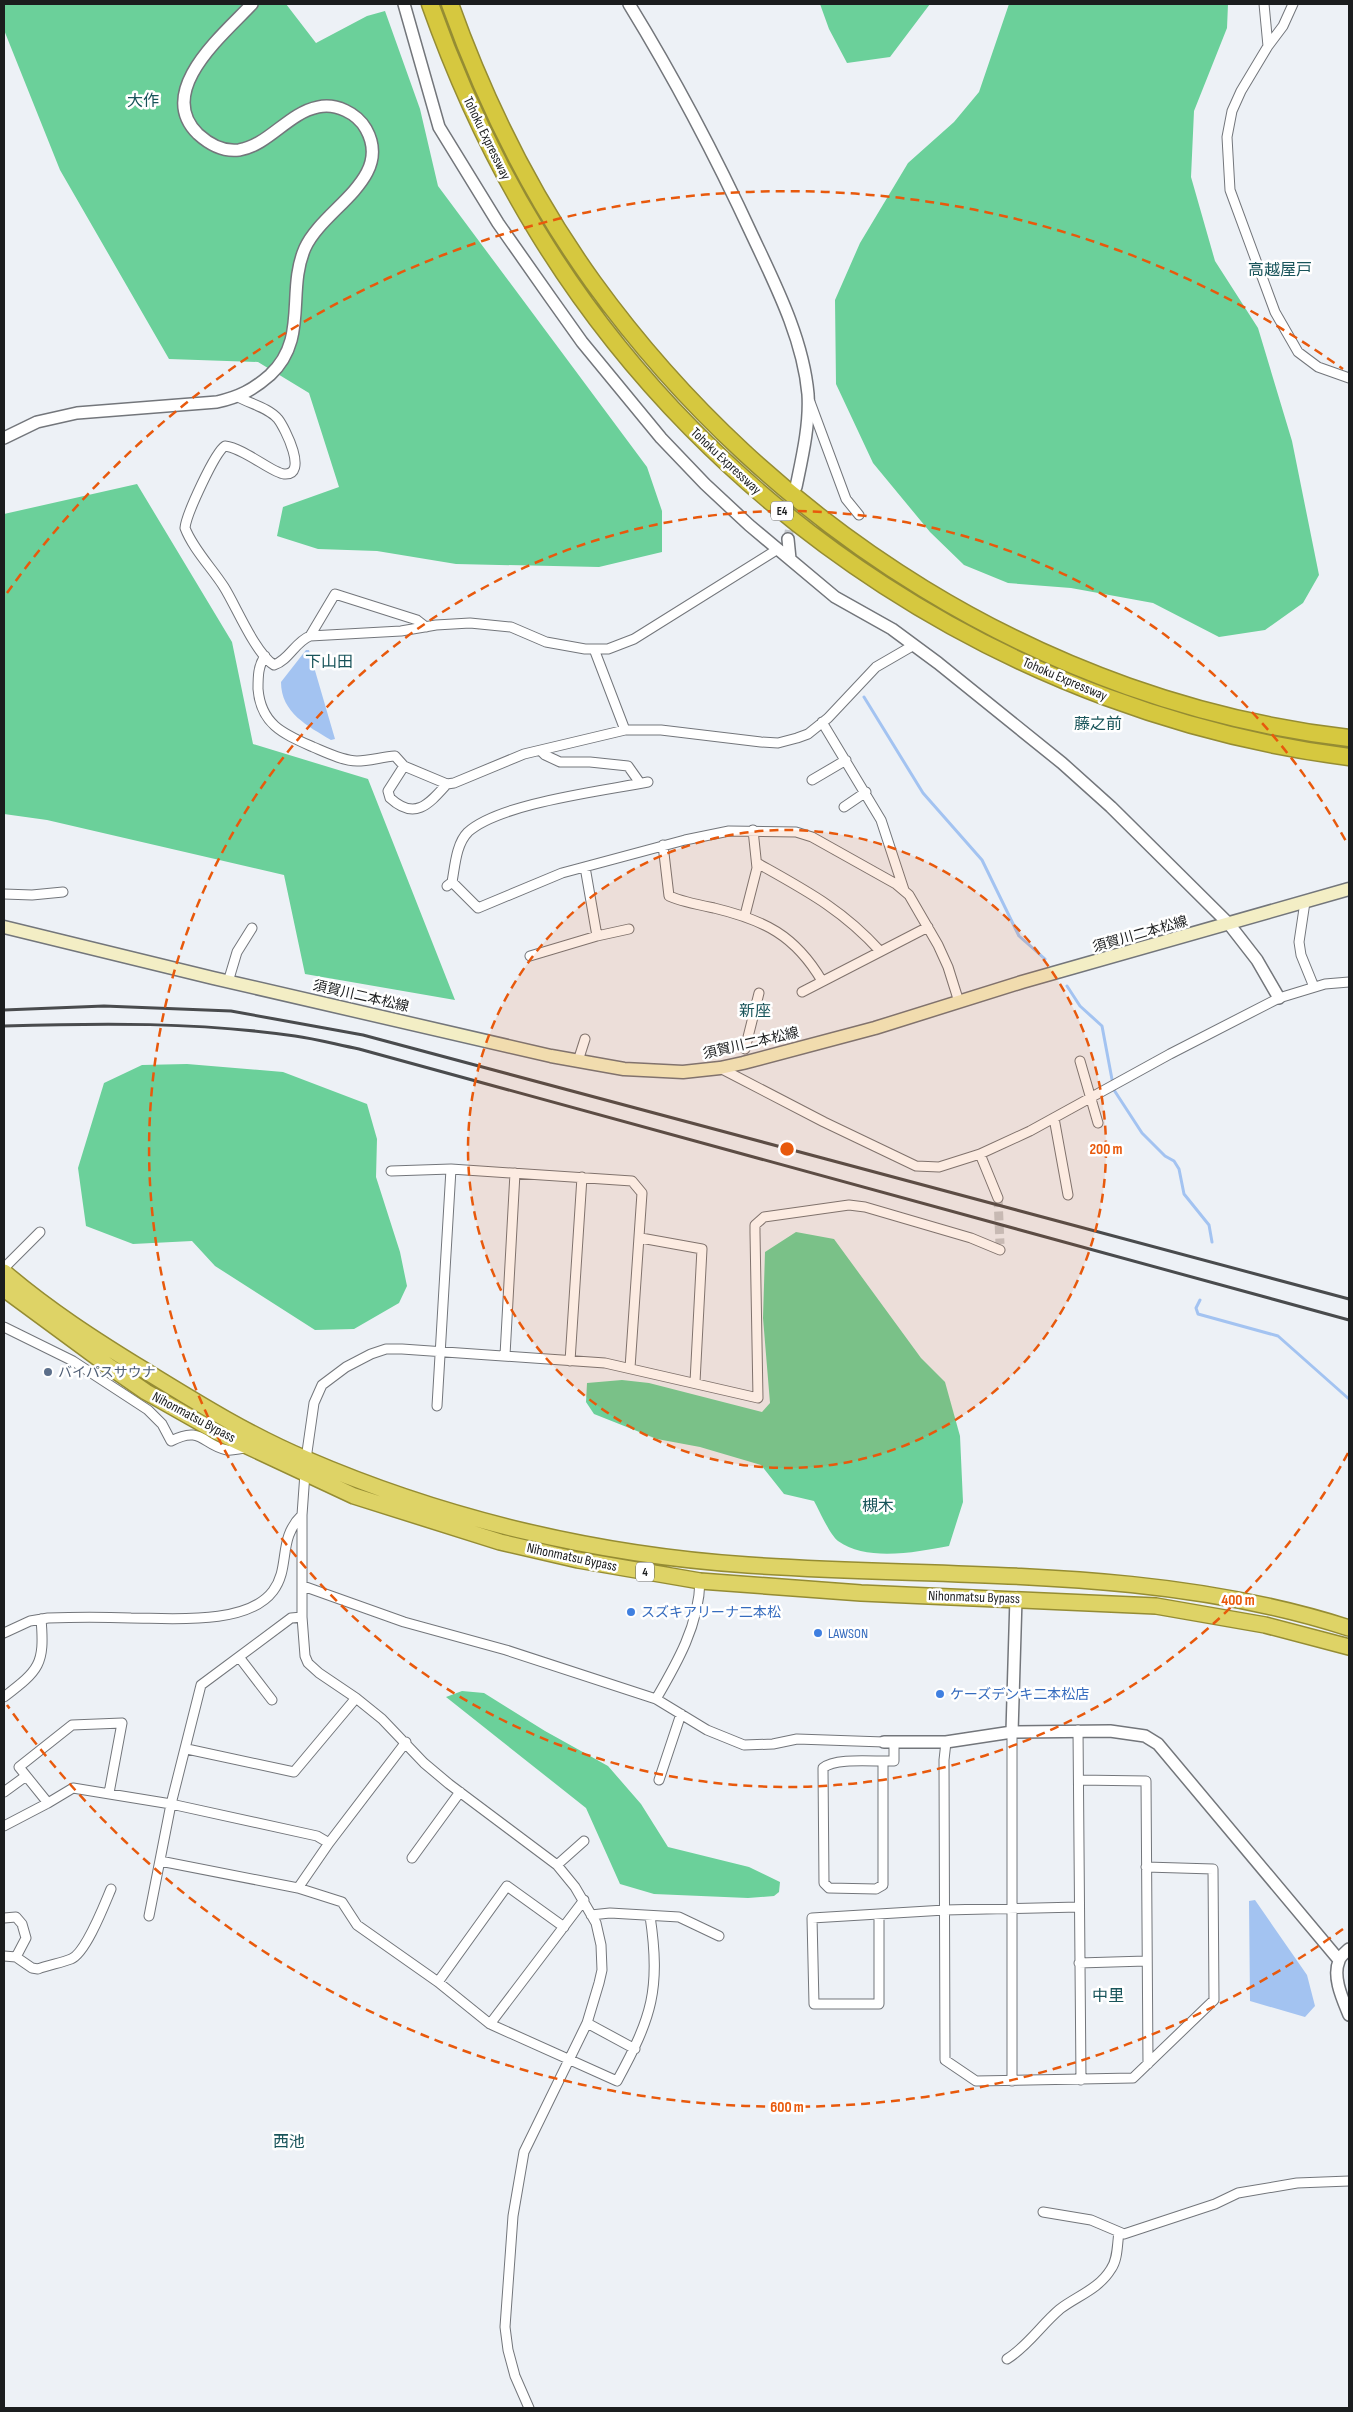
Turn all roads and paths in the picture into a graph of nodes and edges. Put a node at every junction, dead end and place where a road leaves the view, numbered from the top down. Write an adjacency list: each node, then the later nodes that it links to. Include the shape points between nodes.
1 (252, 4): 11 (street, via 200,60 186,86 183,98 185,111 195,131 215,147 238,150 262,140 304,111 331,106 353,115 365,127 372,158 362,181 306,246 297,290 293,336 285,356 257,387)
2 (404, 4): 16 (street, via 439,127 521,257 582,342 661,438 705,484)
3 (430, 4): 27 (highway, Tohoku Expressway / E4, via 471,108 506,179 538,233 615,343 719,457 766,499 870,577 916,606 1044,672 1128,705 1188,724 1244,739)
4 (450, 4): 25 (highway, Tohoku Expressway / E4, via 490,103 524,171 591,279 680,390 783,489 833,528 940,599 1059,659 1134,689 1191,706 1285,728)
5 (629, 4): 10 (street, via 687,104 768,269 801,353)
6 (1264, 4): 8 (street)
7 (1293, 4): 8 (street, via 1283,26)
8 (1268, 46): 9 (street, via 1232,112 1227,137 1230,190 1276,312 1298,352 1318,367)
9 (1349, 378)
10 (808, 395): 13 (street); 14 (street, via 846,499)
11 (238, 398): 12 (street, via 77,413 37,422); 22 (street, via 267,410 278,419 290,441 295,468 283,474 258,459 225,446 214,458 189,510 186,528)
12 (4, 438)
13 (796, 487)
14 (859, 515)
15 (788, 539): 17 (street)
16 (778, 549): 17 (street); 21 (street, via 634,639 608,649)
17 (790, 560): 20 (street, via 835,597)
18 (426, 626): 19 (street, via 401,631); 19 (street, via 417,620 335,594); 21 (street, via 470,623 512,627 546,642)
19 (310, 636): 22 (street, via 276,664 271,664)
20 (914, 645): 23 (street, via 876,667); 44 (street, via 1062,763)
21 (594, 649): 24 (street)
22 (265, 656): 29 (street, via 260,664 259,699 263,713 272,724 330,754 356,761 395,756)
23 (822, 722): 24 (street, via 808,734 778,743 661,730); 28 (street)
24 (625, 730): 26 (street)
25 (1349, 738)
26 (541, 750): 31 (street); 37 (street, via 560,762 628,766 644,783 514,808 477,826 460,843 449,884 478,908 536,882)
27 (1349, 757)
28 (846, 760): 30 (street); 32 (street)
29 (404, 766): 31 (street); 31 (street, via 388,791 390,798 406,808 425,807)
30 (812, 780)
31 (446, 784)
32 (866, 792): 33 (street); 39 (street, via 881,820)
33 (844, 806)
34 (753, 830): 35 (street, via 729,831); 36 (street); 39 (street, via 796,832 812,837)
35 (662, 845): 37 (street); 43 (street, via 669,896)
36 (756, 864): 43 (street); 50 (street, via 849,919)
37 (585, 867): 49 (street)
38 (1349, 889): 42 (main road, 須賀川二本松線)
39 (904, 890): 46 (street)
40 (63, 892): 41 (street)
41 (4, 894)
42 (1304, 902): 44 (main road, 須賀川二本松線); 55 (street, via 1299,942)
43 (745, 915): 52 (street, via 767,925 796,945)
44 (1230, 924): 58 (street, via 1257,960); 59 (main road, 須賀川二本松線)
45 (4, 927): 53 (main road, 須賀川二本松線)
46 (928, 927): 50 (street); 59 (street, via 948,967)
47 (252, 928): 53 (street, via 237,952)
48 (629, 929): 49 (street)
49 (597, 936): 51 (street)
50 (880, 952): 52 (street)
51 (530, 956)
52 (822, 981): 56 (street)
53 (228, 982): 63 (main road, 須賀川二本松線)
54 (1349, 982): 55 (street)
55 (1314, 987): 58 (street)
56 (802, 992)
57 (759, 993): 61 (street)
58 (1279, 998): 65 (street)
59 (959, 1002): 64 (main road, 須賀川二本松線, via 875,1028)
60 (585, 1040): 63 (street)
61 (745, 1048)
62 (1080, 1060): 65 (street)
63 (578, 1061): 64 (main road, 須賀川二本松線, via 624,1069 683,1072)
64 (720, 1068): 68 (street, via 916,1166 939,1167)
65 (1092, 1098): 66 (street); 67 (street)
66 (1054, 1118): 68 (street); 73 (street)
67 (1098, 1123)
68 (980, 1154): 74 (street)
69 (451, 1169): 70 (street); 71 (street); 81 (street)
70 (390, 1171)
71 (515, 1173): 72 (street); 82 (street)
72 (582, 1177): 76 (street, via 632,1181 642,1192); 83 (street)
73 (1068, 1195)
74 (998, 1198)
75 (40, 1232): 78 (street)
76 (640, 1238): 84 (street); 85 (street, via 702,1249)
77 (1000, 1250): 85 (street, via 971,1238 866,1207 849,1205 764,1217 756,1225 758,1398)
78 (4, 1270): 88 (highway, Nihonmatsu Bypass / 4, via 66,1320 120,1355 209,1410)
79 (4, 1289): 87 (highway, Nihonmatsu Bypass / 4, via 146,1392)
80 (4, 1327): 87 (street, via 73,1361 148,1410 162,1424 171,1441 182,1435 198,1435 227,1450)
81 (442, 1352): 82 (street); 86 (street); 88 (street, via 386,1349 346,1367 322,1385 314,1403)
82 (505, 1355): 83 (street)
83 (570, 1361): 84 (street)
84 (630, 1368): 85 (street)
85 (695, 1382)
86 (437, 1406)
87 (252, 1448): 89 (highway, Nihonmatsu Bypass / 4)
88 (306, 1459): 89 (street); 96 (highway, Nihonmatsu Bypass / 4, via 430,1504 583,1544 654,1556 748,1565 1139,1585 1279,1610)
89 (305, 1475): 90 (street); 91 (highway, Nihonmatsu Bypass / 4, via 354,1496 500,1542)
90 (302, 1515): 92 (street); 95 (street, via 289,1530 273,1591 262,1601 231,1614 201,1619)
91 (700, 1582): 93 (highway, Nihonmatsu Bypass / 4, via 861,1593); 103 (street, via 694,1620 679,1660)
92 (303, 1586): 94 (street); 103 (street, via 404,1622 506,1650)
93 (1016, 1598): 98 (highway, Nihonmatsu Bypass / 4, via 1187,1610 1265,1625); 106 (street)
94 (302, 1617): 99 (street, via 291,1618); 101 (street, via 308,1663)
95 (41, 1619): 97 (street); 100 (street, via 40,1663)
96 (1349, 1628)
97 (4, 1633)
98 (1349, 1648)
99 (239, 1658): 102 (street); 110 (street, via 202,1685)
100 (4, 1697)
101 (356, 1698): 107 (street); 110 (street, via 294,1772)
102 (272, 1700)
103 (656, 1700): 104 (street)
104 (680, 1714): 108 (street, via 744,1746 797,1739); 113 (street)
105 (1078, 1730): 106 (street); 114 (street); 143 (street, via 1131,1732 1158,1744)
106 (1012, 1732): 109 (street); 131 (street)
107 (406, 1742): 116 (street, via 424,1763); 122 (street)
108 (889, 1742): 109 (street); 111 (street, via 894,1761)
109 (946, 1742): 132 (street)
110 (187, 1749): 119 (street)
111 (883, 1762): 111 (street, via 830,1763 823,1768 824,1883 829,1888 876,1889 883,1885)
112 (26, 1776): 115 (street); 117 (street, via 19,1767 72,1725 122,1723); 118 (street)
113 (659, 1780)
114 (1079, 1780): 126 (street, via 1146,1781); 130 (street)
115 (4, 1792)
116 (460, 1792): 123 (street); 125 (street)
117 (109, 1793): 118 (street, via 73,1788); 119 (street)
118 (48, 1804): 120 (street)
119 (171, 1804): 122 (street, via 317,1836); 124 (street)
120 (4, 1826)
121 (584, 1841): 125 (street)
122 (329, 1843): 128 (street)
123 (412, 1858)
124 (160, 1861): 128 (street); 135 (street)
125 (557, 1865): 129 (street)
126 (1146, 1867): 144 (street); 152 (street, via 1213,1869 1214,2000)
127 (111, 1888): 142 (street, via 86,1942 72,1959 38,1969)
128 (298, 1888): 146 (street, via 342,1902 357,1925)
129 (584, 1900): 134 (street); 138 (street)
130 (1079, 1907): 131 (street); 145 (street)
131 (1011, 1909): 132 (street); 154 (street)
132 (946, 1910): 133 (street); 154 (street, via 945,2060 976,2081)
133 (879, 1914): 133 (street, via 812,1918 814,2004 879,2004)
134 (591, 1915): 136 (street); 148 (street, via 601,1945 602,1970)
135 (149, 1916)
136 (650, 1916): 139 (street, via 680,1917); 150 (street, via 655,1978 651,2009)
137 (4, 1918): 142 (street, via 16,1917 22,1924 26,1938)
138 (564, 1927): 146 (street, via 507,1886); 149 (street)
139 (720, 1936)
140 (1349, 1949): 143 (street)
141 (4, 1956): 142 (street)
142 (16, 1957)
143 (1339, 1960): 147 (street, via 1340,1990)
144 (1146, 1961): 145 (street); 152 (street)
145 (1079, 1963): 153 (street)
146 (438, 1982): 149 (street)
147 (1349, 2015)
148 (587, 2023): 150 (street); 151 (street)
149 (490, 2024): 151 (street)
150 (634, 2049): 151 (street, via 616,2081)
151 (569, 2059): 159 (street, via 524,2152 510,2241 505,2327 515,2376)
152 (1148, 2064): 153 (street, via 1133,2078)
153 (1081, 2080): 154 (street)
154 (1012, 2081)
155 (1349, 2181): 157 (street, via 1297,2183 1238,2193 1139,2230)
156 (1043, 2212): 157 (street, via 1091,2220)
157 (1119, 2232): 158 (street, via 1115,2262 1110,2271 1062,2308 1019,2352)
158 (1007, 2359)
159 (528, 2408)

